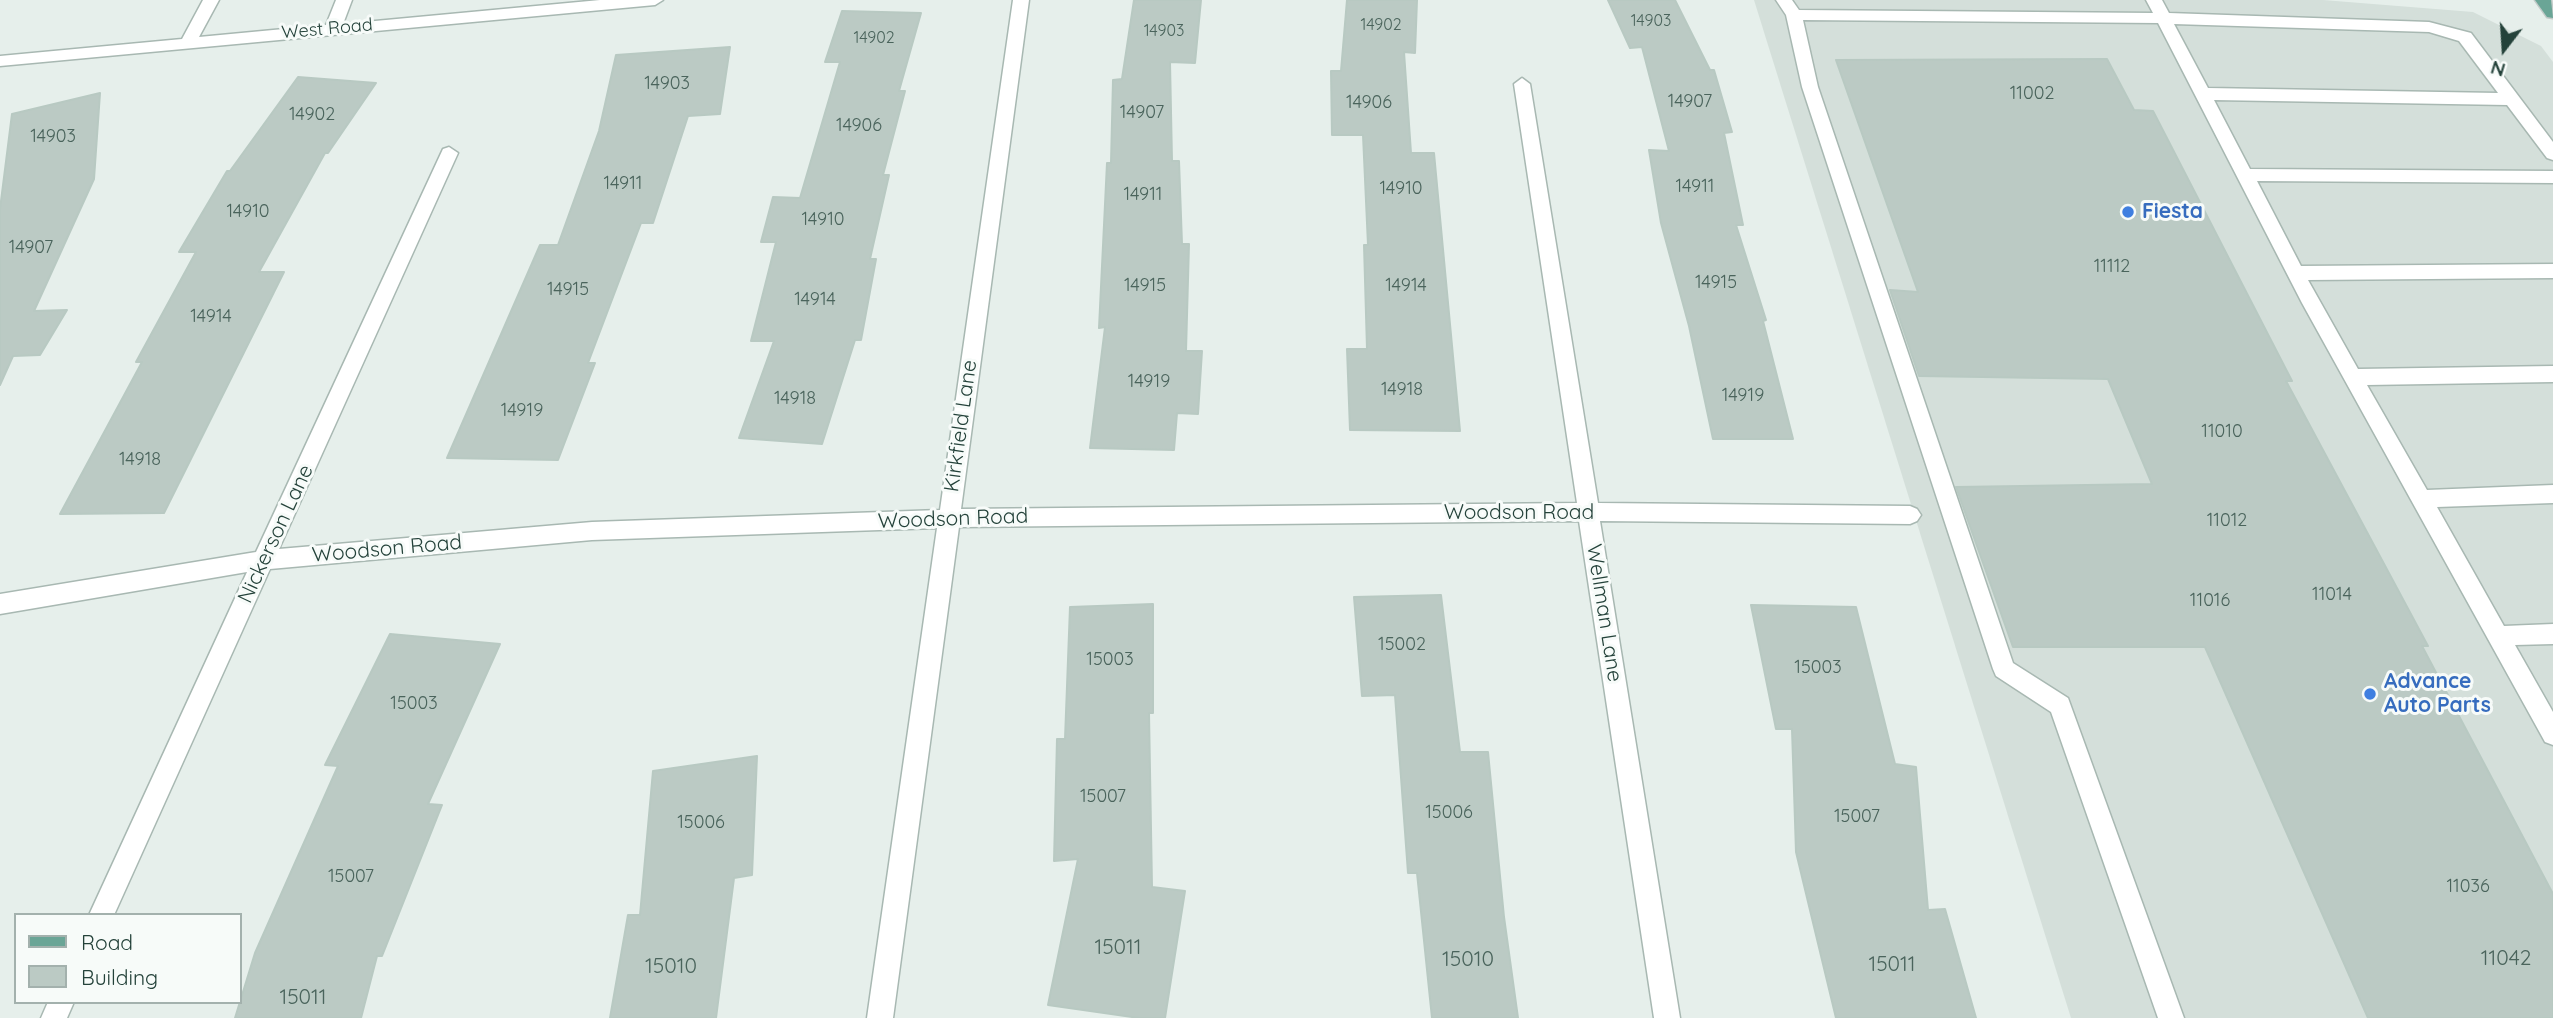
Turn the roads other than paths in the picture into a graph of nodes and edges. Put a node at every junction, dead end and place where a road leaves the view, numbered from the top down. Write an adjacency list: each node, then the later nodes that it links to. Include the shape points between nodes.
1 (211, 0): 10 (street)
2 (344, 0): 9 (street)
3 (655, 0): 9 (street, West Road)
4 (1021, 0): 27 (street, Kirkfield Lane)
5 (2543, 0): 8 (main road)
6 (1789, 8): 7 (street); 36 (street, via 1810,86 2004,669 2060,705)
7 (2158, 9): 13 (street); 14 (street, via 2429,27 2465,37)
8 (2553, 13)
9 (333, 29): 10 (street, West Road)
10 (188, 43): 11 (street, West Road)
11 (0, 61)
12 (1522, 84): 25 (street, Wellman Lane)
13 (2202, 94): 14 (street); 17 (street)
14 (2512, 99): 16 (street)
15 (449, 153): 28 (street, Nickerson Lane)
16 (2553, 154)
17 (2245, 175): 18 (street); 20 (street)
18 (2553, 177)
19 (2553, 271): 20 (street)
20 (2296, 273): 22 (street)
21 (2553, 374): 22 (street)
22 (2353, 377): 24 (street)
23 (2553, 494): 24 (street)
24 (2421, 499): 31 (street)
25 (1589, 513): 26 (street, Woodson Road); 27 (street, Woodson Road); 35 (street, Wellman Lane)
26 (1910, 515)
27 (948, 519): 28 (street, Woodson Road, via 592,531); 34 (street, Kirkfield Lane)
28 (264, 560): 29 (street, Woodson Road); 33 (street, Nickerson Lane)
29 (0, 604)
30 (2553, 634): 31 (street)
31 (2498, 636): 32 (street)
32 (2553, 734)
33 (102, 913)
34 (880, 1018)
35 (1667, 1018)
36 (2171, 1018)

